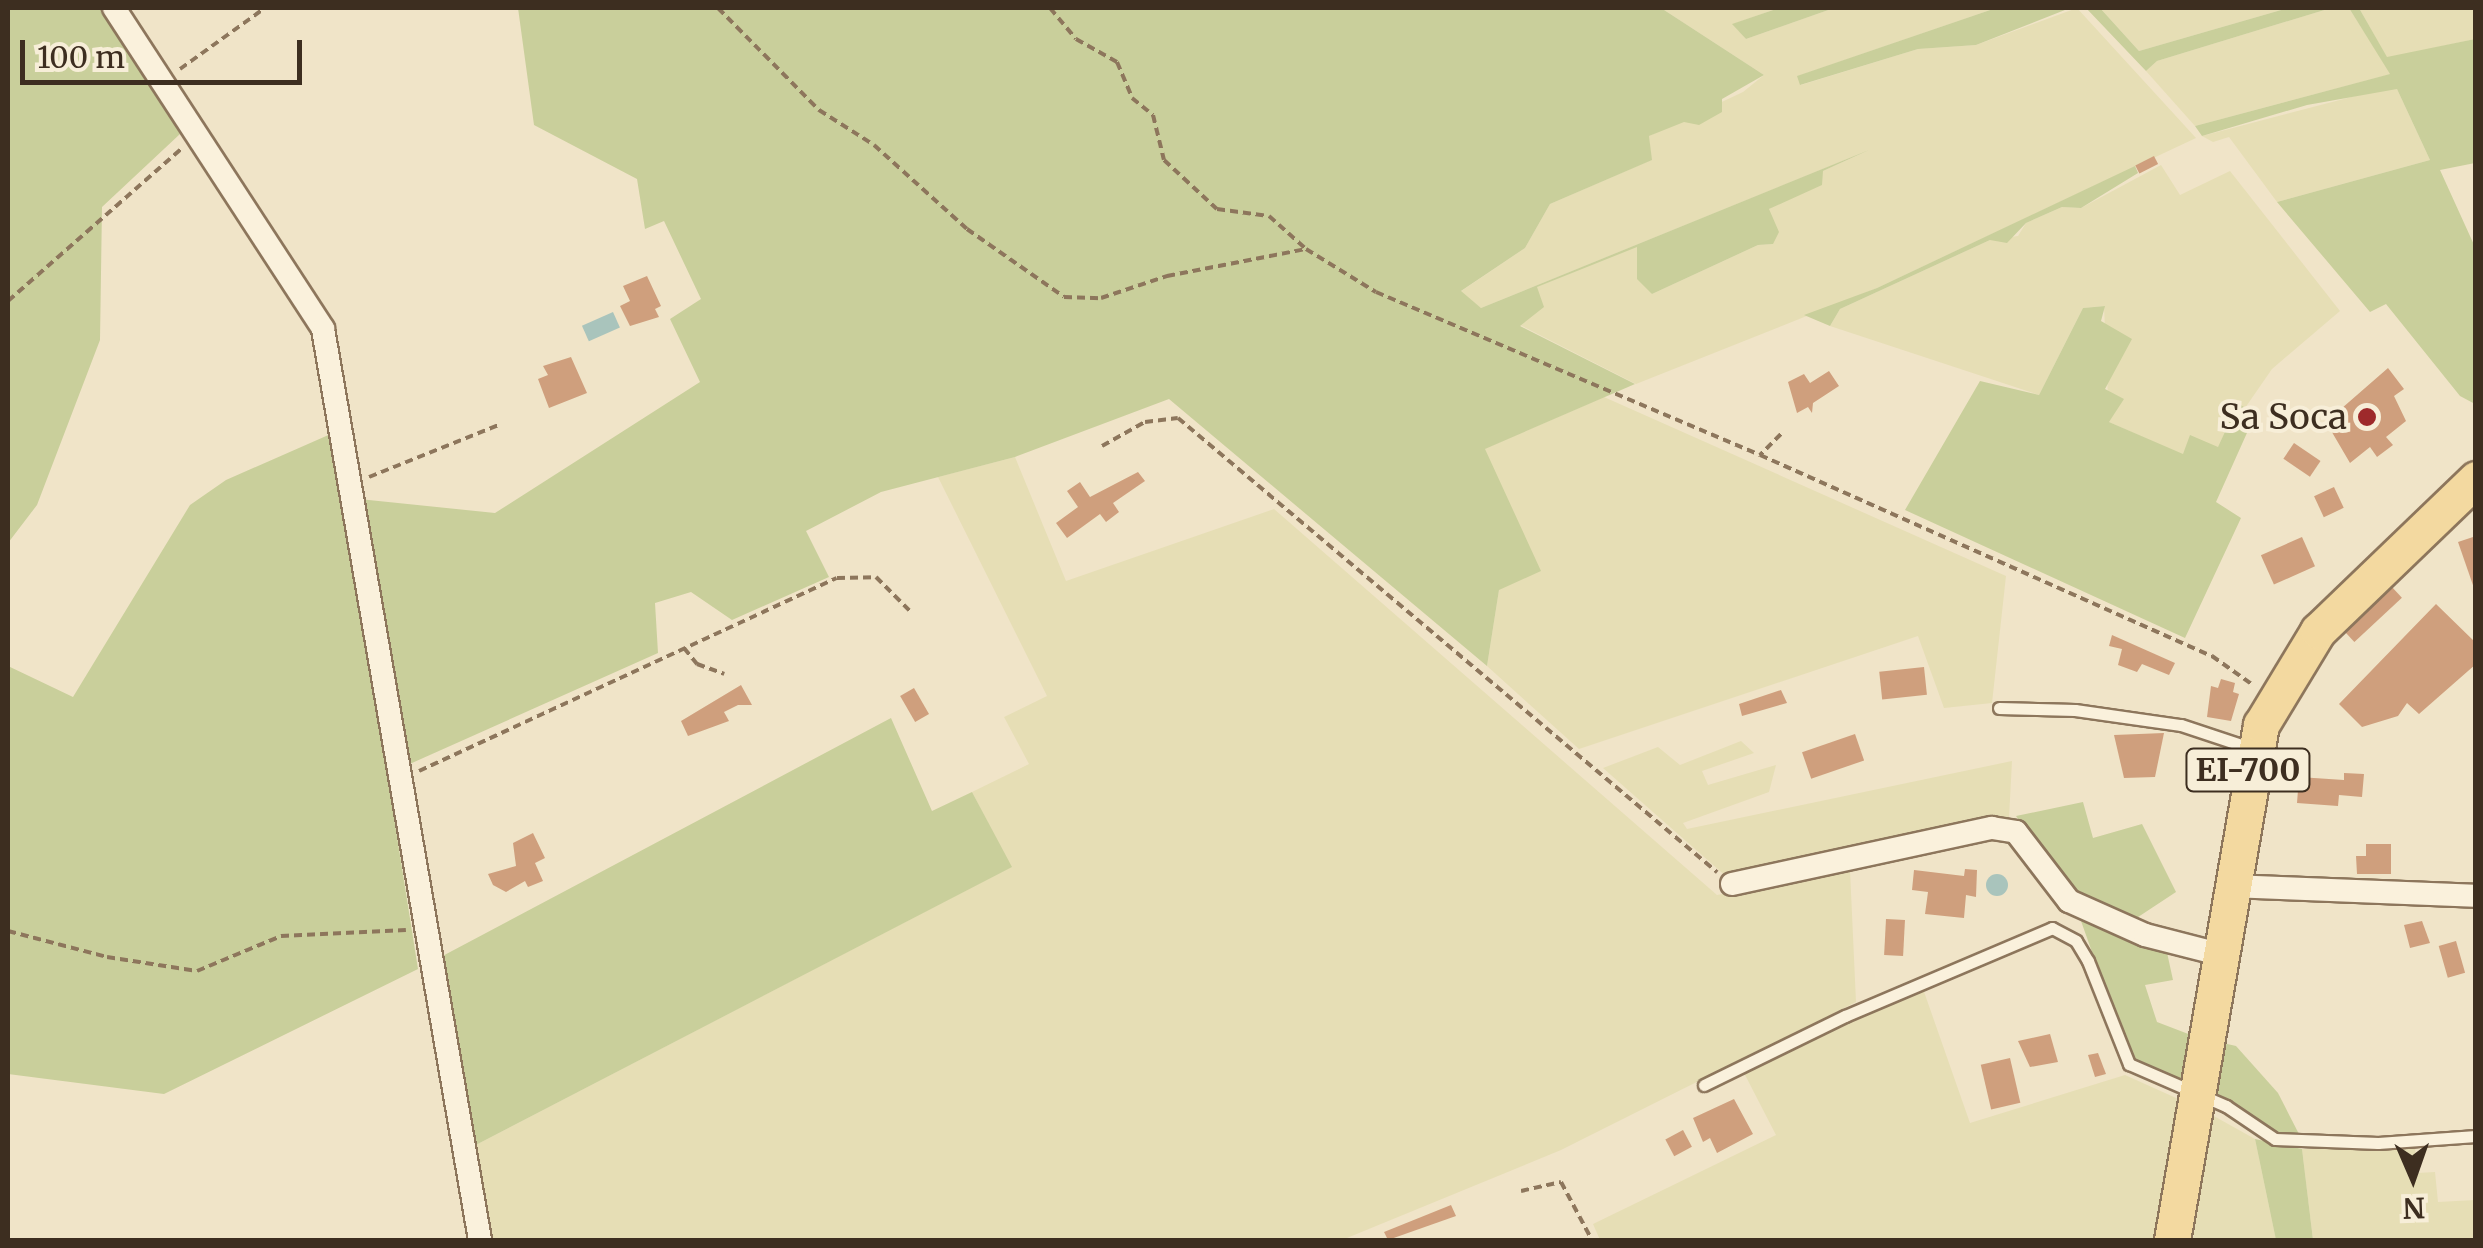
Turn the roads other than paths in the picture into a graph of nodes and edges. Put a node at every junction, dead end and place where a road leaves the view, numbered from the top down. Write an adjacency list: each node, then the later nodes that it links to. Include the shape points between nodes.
1 (114, 8): 12 (street, via 324,329)
2 (2476, 479): 4 (main road, EI-700, via 2318,631 2273,699)
3 (1998, 708): 4 (lane, via 2075,710 2181,725)
4 (2254, 750): 6 (main road, EI-700)
5 (1732, 884): 8 (street, via 1992,828 2016,832 2069,901 2145,935)
6 (2228, 886): 7 (street); 8 (main road, EI-700)
7 (2476, 896)
8 (2219, 954): 10 (main road, EI-700)
9 (1704, 1085): 10 (lane, via 2052,928 2076,941 2088,962 2129,1064)
10 (2196, 1095): 11 (lane, via 2292,1143); 13 (main road, EI-700)
11 (2476, 1136)
12 (480, 1240)
13 (2172, 1240)

